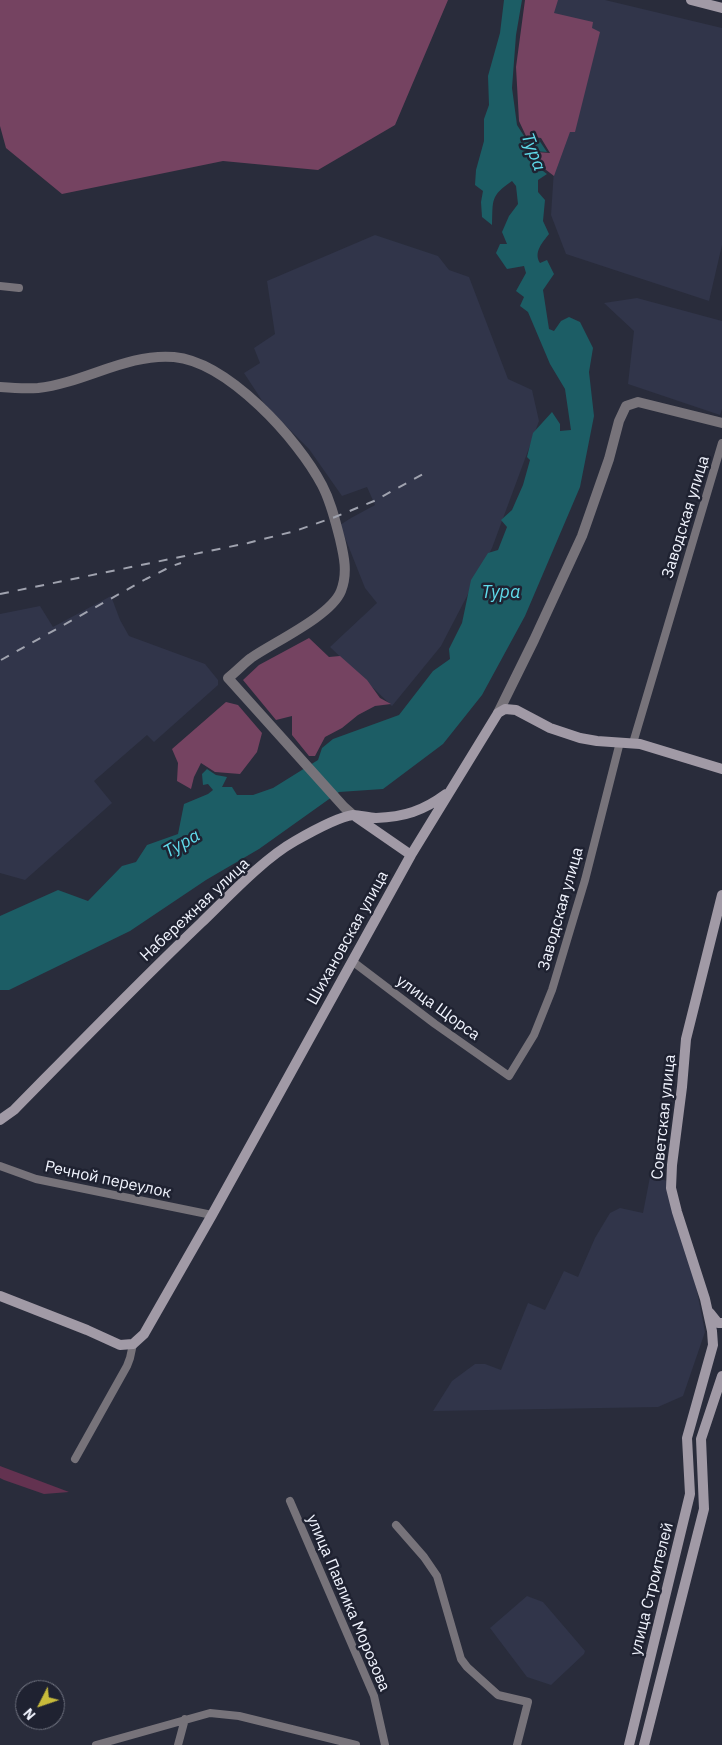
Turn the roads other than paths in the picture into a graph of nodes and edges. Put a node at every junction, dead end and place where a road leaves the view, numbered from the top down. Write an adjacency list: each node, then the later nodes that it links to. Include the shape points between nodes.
1 (691, 0): 2 (main road)
2 (722, 8)
3 (0, 286): 4 (street)
4 (19, 288)
5 (0, 387): 13 (street, via 38,388 118,366 156,358 176,358 209,369 252,399 272,418 322,485 335,517 345,562 344,579 336,599 320,614 251,658 228,678)
6 (722, 423): 8 (street, Шихановская улица, via 638,402 626,406 582,536)
7 (722, 443): 10 (street, Заводская улица)
8 (498, 713): 9 (main road, via 505,709 516,710 571,736); 12 (main road, Шихановская улица)
9 (620, 742): 10 (main road); 17 (street, Заводская улица, via 585,880 552,990 534,1035)
10 (633, 743): 11 (main road)
11 (722, 769)
12 (449, 792): 13 (main road, Набережная улица, via 428,806 397,816 374,818); 14 (main road, Шихановская улица)
13 (353, 815): 14 (main road); 18 (main road, Набережная улица, via 292,842 253,874 162,960 14,1110)
14 (411, 855): 16 (main road, Шихановская улица)
15 (722, 896): 22 (main road, Советская улица, via 686,1039 671,1188)
16 (352, 961): 17 (street, улица Щорса); 20 (main road, Шихановская улица)
17 (509, 1076)
18 (0, 1120)
19 (0, 1166): 20 (street, Речной переулок, via 36,1179)
20 (212, 1216): 25 (main road, Шихановская улица, via 150,1325)
21 (0, 1296): 25 (main road, via 115,1343)
22 (708, 1310): 23 (main road); 24 (main road, Советская улица)
23 (722, 1324)
24 (717, 1332): 26 (main road, Советская улица)
25 (133, 1344): 30 (street, via 130,1358)
26 (706, 1372): 27 (main road); 28 (main road, Советская улица)
27 (722, 1376): 29 (main road, улица Строителей)
28 (687, 1439): 29 (main road); 31 (main road, улица Строителей)
29 (702, 1440): 32 (main road, улица Строителей)
30 (75, 1459)
31 (690, 1488): 32 (main road); 34 (main road, улица Строителей)
32 (704, 1490): 35 (main road, улица Строителей)
33 (290, 1501): 41 (street, улица Павлика Морозова, via 374,1696)
34 (687, 1507): 35 (main road, via 698,1506); 43 (main road, улица Строителей)
35 (704, 1512): 44 (main road, улица Строителей)
36 (396, 1525): 42 (street, via 437,1576 461,1659 498,1695 528,1702)
37 (185, 1719): 38 (street); 39 (street); 40 (street, via 210,1713 239,1716)
38 (96, 1745)
39 (178, 1745)
40 (356, 1745)
41 (385, 1745)
42 (517, 1745)
43 (629, 1745)
44 (644, 1745)

